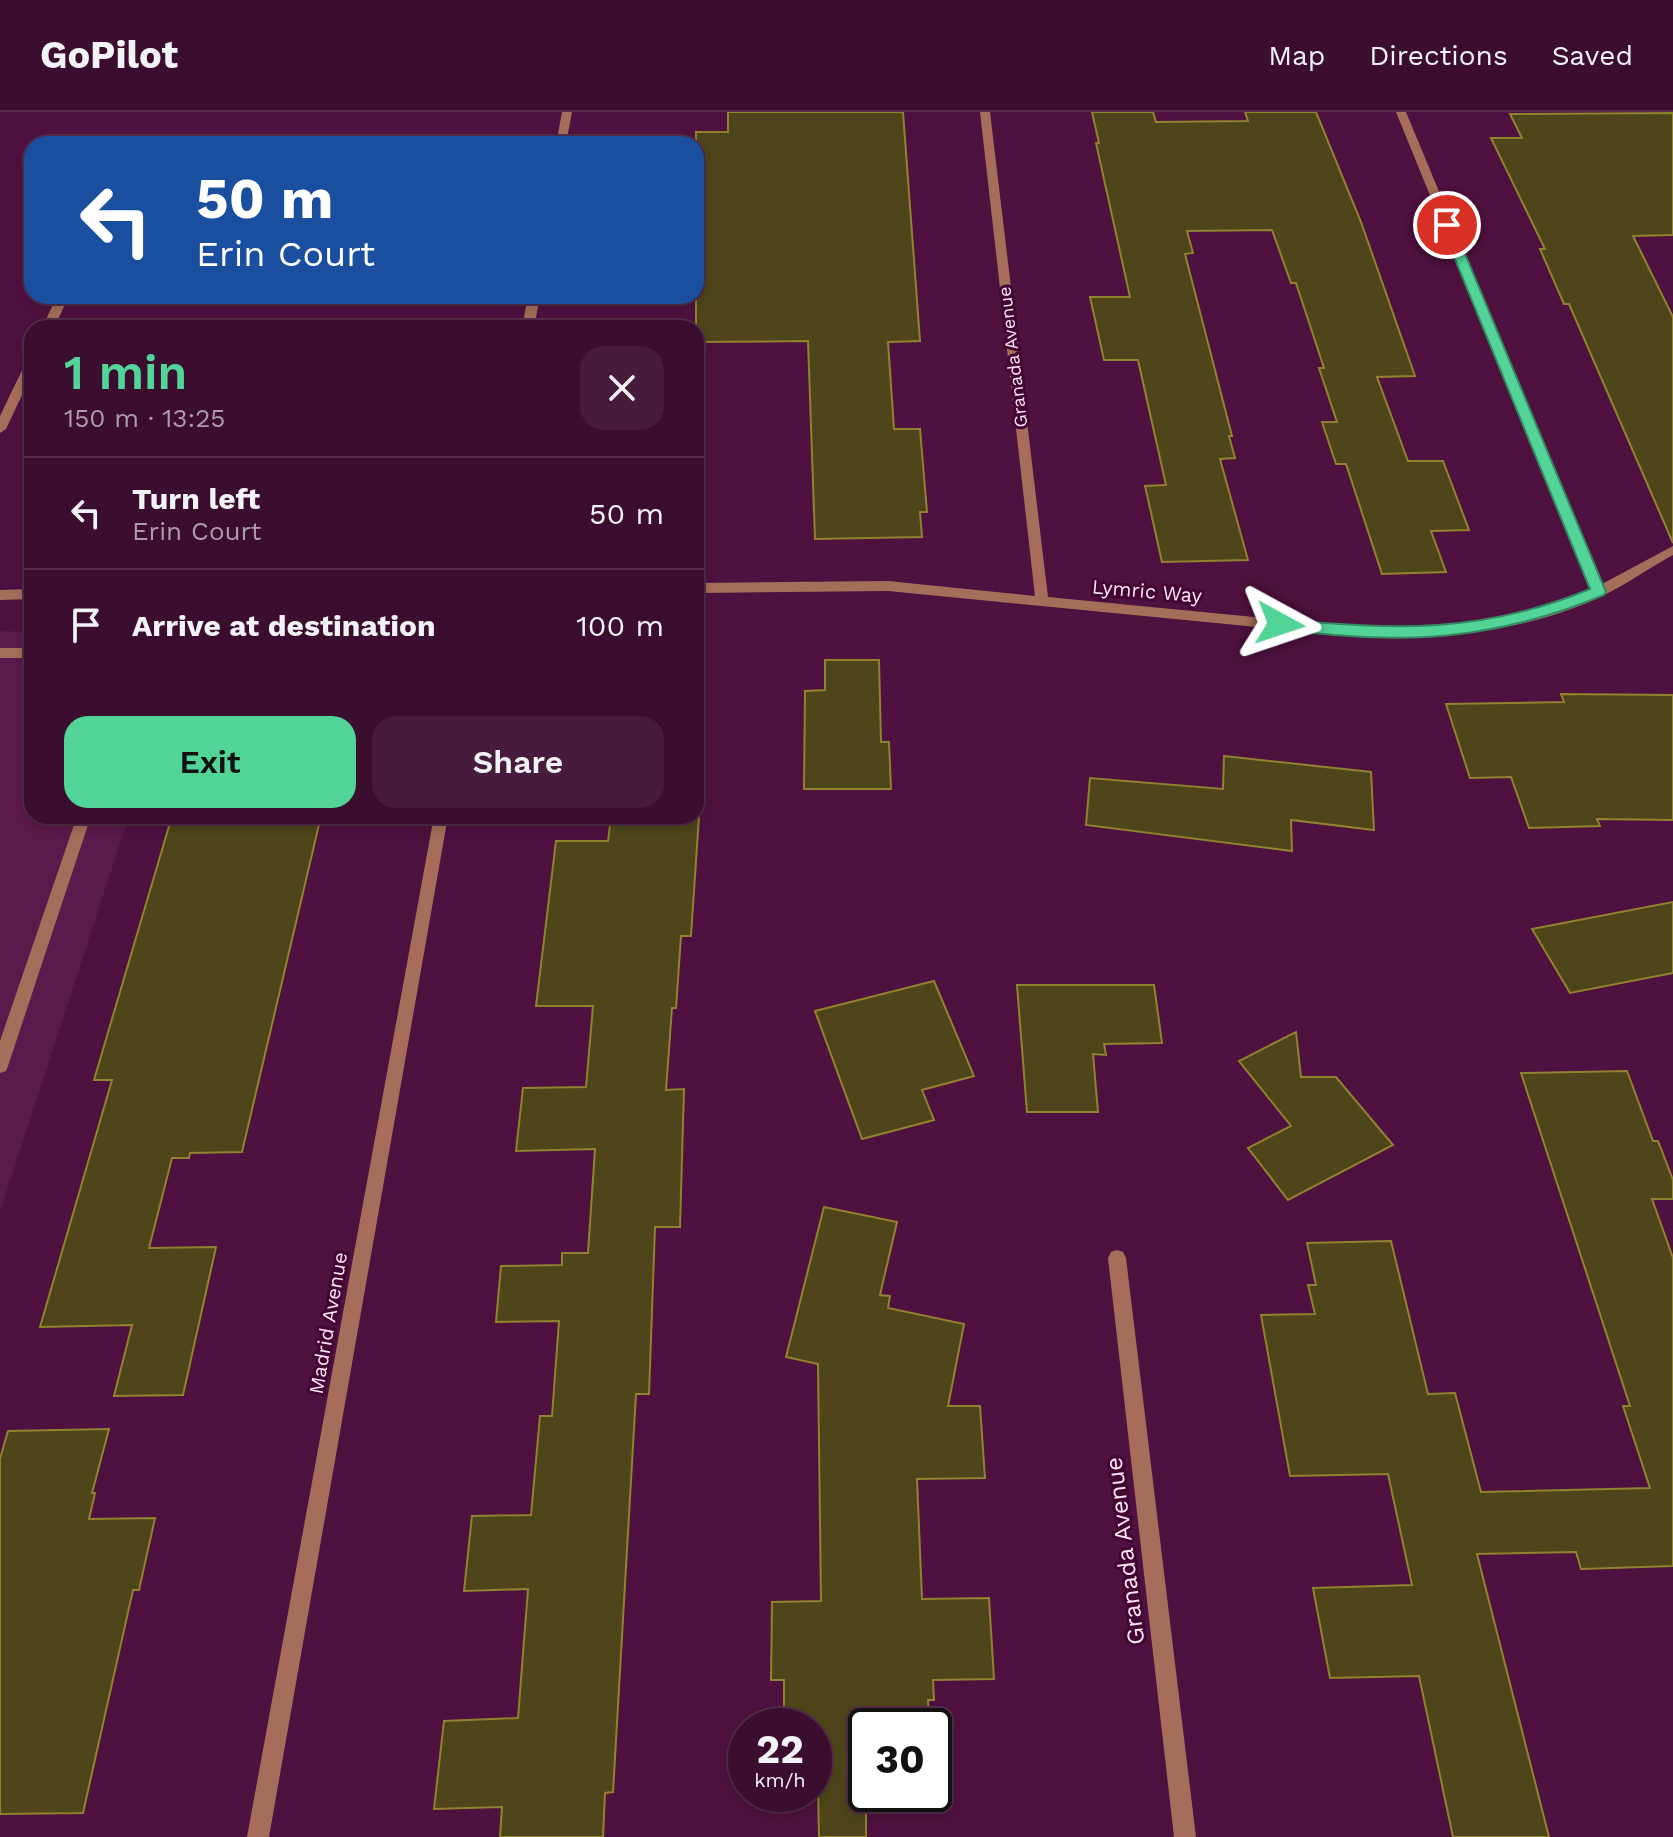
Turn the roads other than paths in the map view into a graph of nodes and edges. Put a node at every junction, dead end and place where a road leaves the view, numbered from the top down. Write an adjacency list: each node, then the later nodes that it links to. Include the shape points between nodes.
1 (567, 112): 4 (street)
2 (985, 112): 12 (street, Granada Avenue)
3 (1401, 112): 9 (street)
4 (562, 136)
5 (24, 379): 6 (street)
6 (0, 429)
7 (1673, 550): 9 (street, Lymric Way)
8 (704, 588): 12 (street, Lymric Way, via 888,586)
9 (1599, 592): 12 (street, Lymric Way, via 1550,612 1433,633 1369,633)
10 (24, 594): 11 (street)
11 (0, 595)
12 (1042, 601)
13 (0, 653): 14 (street)
14 (24, 653)
15 (81, 824): 17 (street)
16 (440, 824): 19 (street, Madrid Avenue)
17 (0, 1066)
18 (1117, 1258): 20 (street, Granada Avenue)
19 (258, 1837)
20 (1185, 1837)

